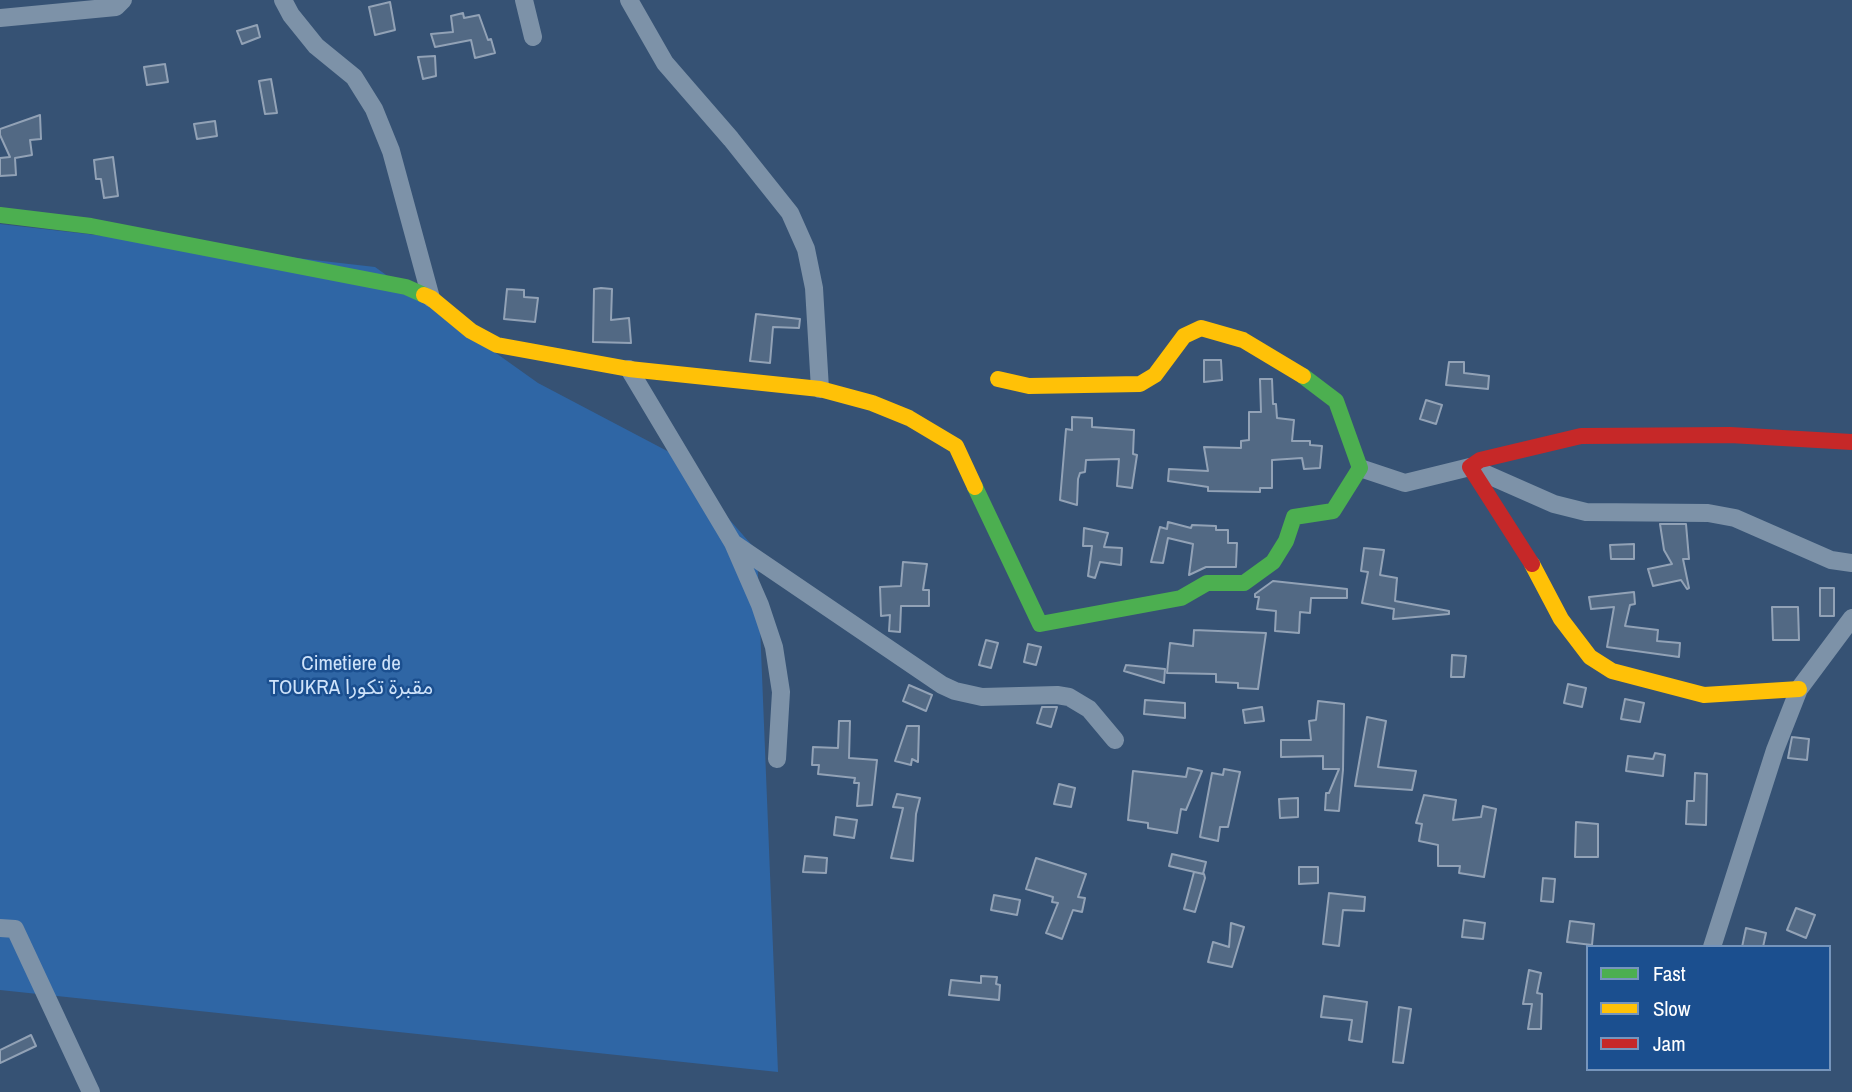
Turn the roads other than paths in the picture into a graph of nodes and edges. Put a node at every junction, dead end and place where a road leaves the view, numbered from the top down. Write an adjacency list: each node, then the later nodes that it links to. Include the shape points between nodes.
1 (123, 0): 5 (street, via 116,7)
2 (283, 0): 8 (street, via 316,46 354,77 374,109 391,151)
3 (524, 0): 6 (street)
4 (629, 0): 11 (street, via 665,63 790,213 806,249 814,288)
5 (0, 18)
6 (533, 37)
7 (0, 215): 8 (street, via 91,226 354,276 406,287)
8 (431, 298): 9 (street, via 471,331 497,345)
9 (629, 369): 11 (street); 15 (street)
10 (998, 379): 14 (street, via 1029,386 1140,384 1155,375 1184,336 1201,328 1243,340 1336,401)
11 (820, 389): 14 (street, via 872,402 956,446 1040,625 1181,598 1207,583 1244,583 1273,562 1294,517 1333,511)
12 (1852, 442): 13 (street, via 1730,435 1581,436 1480,460)
13 (1470, 467): 14 (street, via 1405,483); 16 (street, via 1554,504 1586,512 1735,517 1831,561); 18 (street, via 1561,619 1590,657 1612,671 1704,695)
14 (1360, 468)
15 (733, 543): 19 (street, via 942,685 982,697 1069,697 1089,709); 20 (street, via 774,648 781,703)
16 (1852, 563)
17 (1852, 618): 18 (street)
18 (1799, 689): 22 (street)
19 (1115, 740)
20 (777, 759)
21 (0, 928): 23 (street, via 15,929)
22 (1714, 945)
23 (91, 1092)

